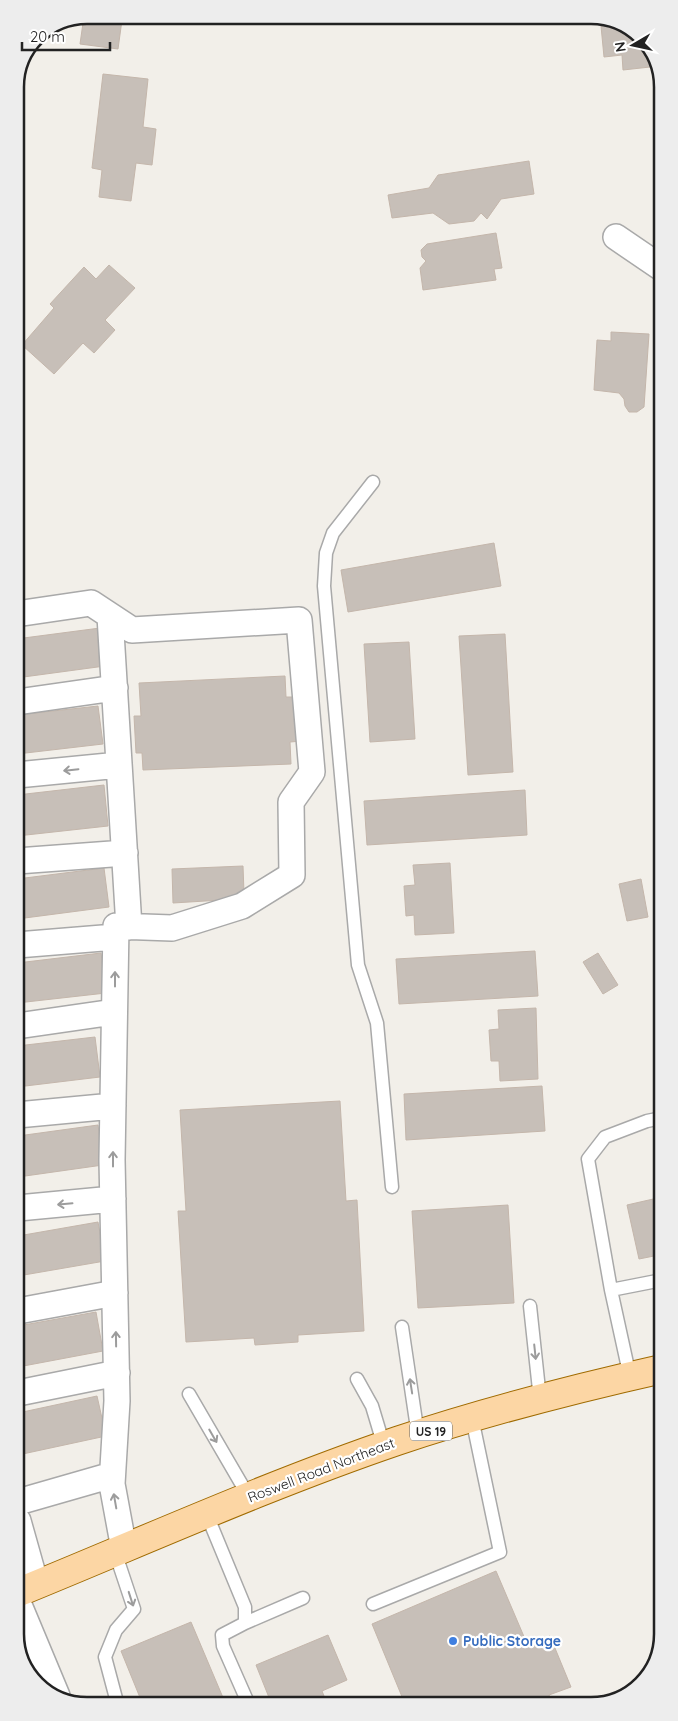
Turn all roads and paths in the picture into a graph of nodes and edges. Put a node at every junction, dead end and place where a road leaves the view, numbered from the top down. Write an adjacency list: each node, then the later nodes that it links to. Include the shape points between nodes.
1 (616, 237): 2 (street)
2 (654, 263)
3 (373, 482): 19 (lane, via 333,534 326,553 324,586 358,964 377,1023)
4 (24, 613): 5 (street, via 91,603)
5 (110, 616): 6 (street); 12 (street, via 132,630 299,620 312,772 291,802 292,875 242,906 172,928)
6 (114, 688): 7 (street); 8 (street)
7 (24, 701)
8 (119, 765): 9 (street, one-way to 9); 10 (street)
9 (24, 775)
10 (125, 853): 11 (street); 12 (street)
11 (24, 860)
12 (122, 932): 13 (street); 14 (street, one-way to 12)
13 (24, 945)
14 (114, 1012): 15 (street); 16 (street)
15 (24, 1025)
16 (113, 1106): 17 (street); 20 (street, one-way to 16)
17 (24, 1114)
18 (654, 1120): 23 (lane, via 605,1137 588,1159)
19 (392, 1187)
20 (113, 1199): 21 (street, one-way to 21); 24 (street)
21 (24, 1207)
22 (654, 1282): 23 (lane)
23 (611, 1290): 30 (lane)
24 (115, 1294): 26 (street); 29 (street, one-way to 24)
25 (530, 1306): 34 (lane, one-way to 34)
26 (24, 1309)
27 (402, 1327): 36 (lane, one-way to 27)
28 (654, 1372): 30 (main road, Roswell Road Northeast / US 19)
29 (117, 1373): 32 (street); 38 (street)
30 (630, 1377): 34 (main road, Roswell Road Northeast / US 19)
31 (357, 1378): 37 (lane, via 372,1406)
32 (24, 1392)
33 (189, 1394): 39 (lane, one-way to 39)
34 (540, 1399): 35 (main road, Roswell Road Northeast / US 19)
35 (472, 1418): 36 (main road, Roswell Road Northeast / US 19); 45 (lane, via 500,1552)
36 (418, 1435): 37 (main road, Roswell Road Northeast / US 19)
37 (384, 1446): 39 (main road, Roswell Road Northeast / US 19)
38 (112, 1475): 40 (street); 42 (street, one-way to 38)
39 (249, 1497): 41 (main road, Roswell Road Northeast / US 19)
40 (24, 1500)
41 (207, 1515): 42 (main road, Roswell Road Northeast / US 19); 46 (lane, via 245,1607)
42 (119, 1551): 43 (main road, Roswell Road Northeast / US 19); 48 (lane, one-way to 48, via 134,1609 116,1630 105,1657)
43 (24, 1594): 47 (street)
44 (303, 1598): 46 (lane)
45 (373, 1604)
46 (245, 1623): 49 (lane, via 222,1635 223,1646)
47 (54, 1688)
48 (116, 1697)
49 (245, 1697)

